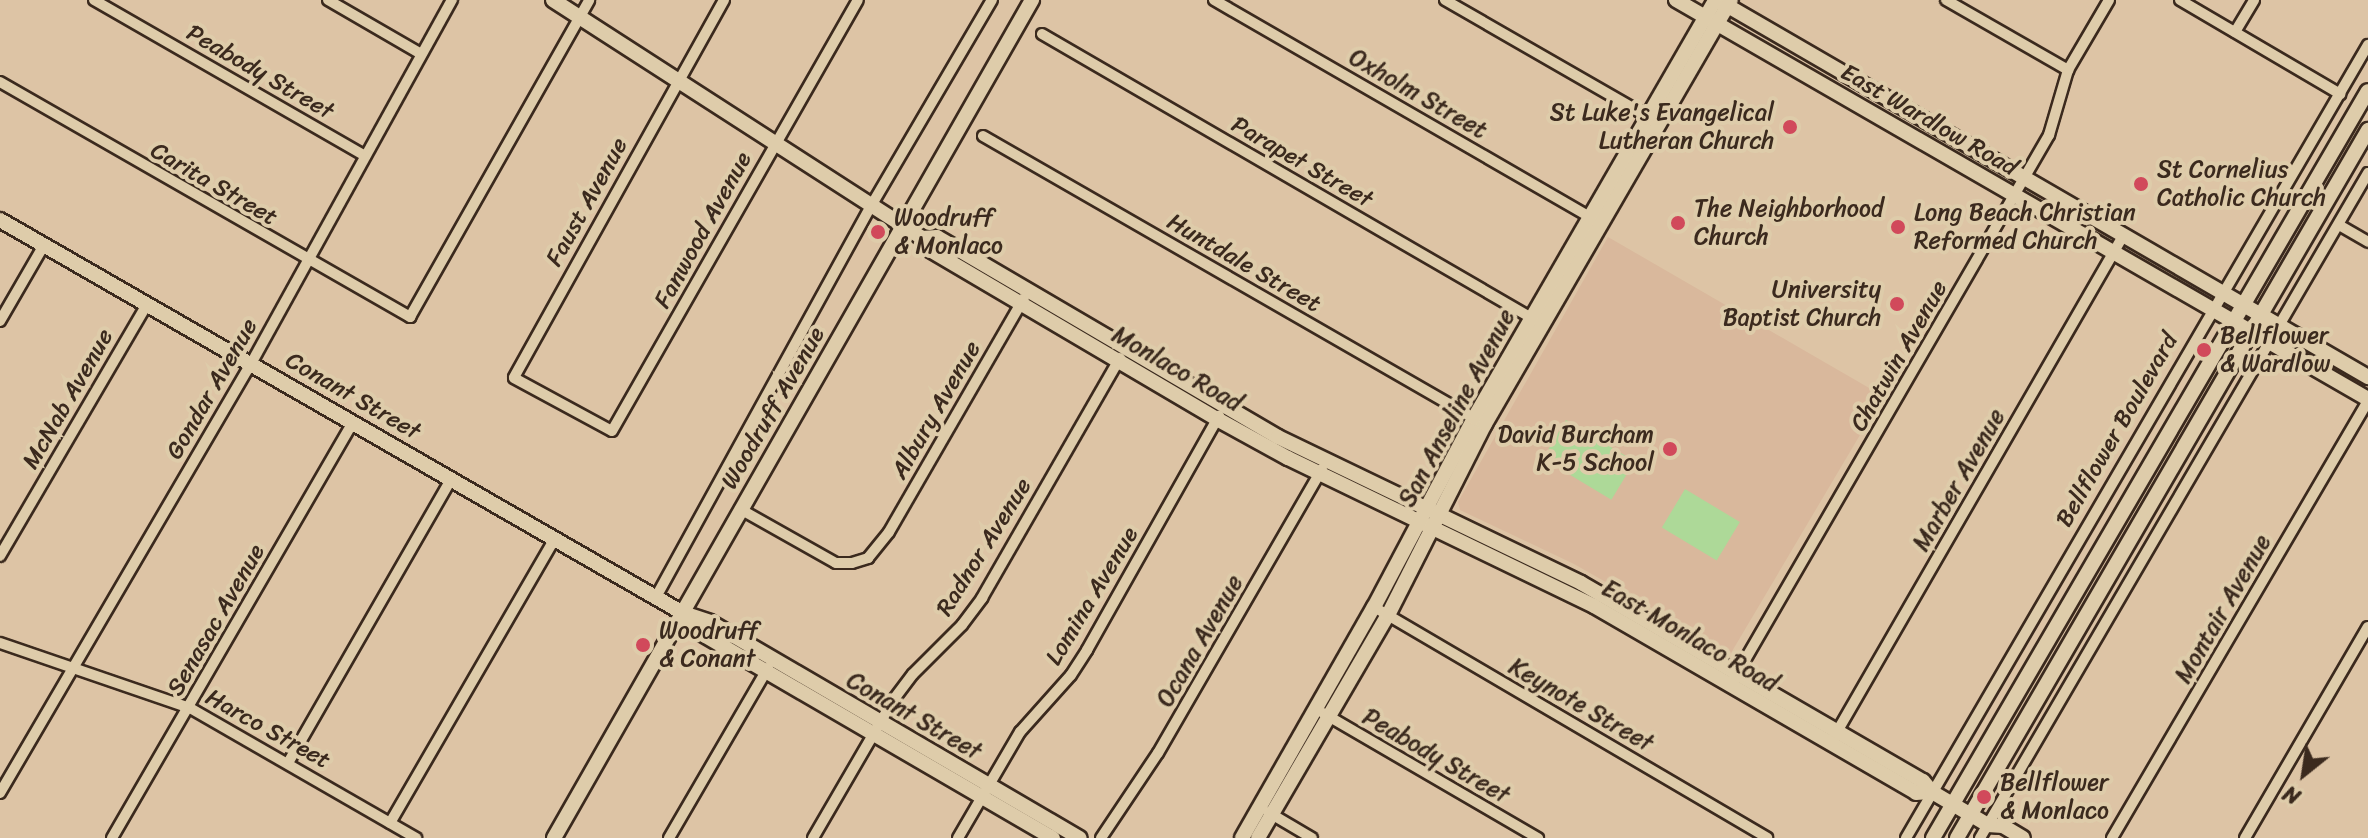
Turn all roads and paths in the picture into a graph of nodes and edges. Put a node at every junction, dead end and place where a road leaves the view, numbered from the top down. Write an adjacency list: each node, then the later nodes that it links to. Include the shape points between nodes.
1 (94, 0): 37 (street, Peabody Street)
2 (328, 0): 23 (street)
3 (452, 0): 23 (street, Gondar Avenue)
4 (553, 0): 18 (street, Monlaco Road)
5 (589, 0): 18 (street)
6 (724, 0): 26 (street, Faust Avenue)
7 (858, 0): 36 (street, Fanwood Avenue)
8 (992, 0): 41 (street, Woodruff Avenue)
9 (1032, 0): 45 (street, Woodruff Avenue)
10 (1214, 0): 43 (street, Oxholm Street)
11 (1445, 0): 31 (street)
12 (1676, 0): 19 (street, East Wardlow Road)
13 (1946, 0): 25 (street)
14 (2109, 0): 25 (street, Chatwin Avenue)
15 (2180, 0): 20 (street)
16 (2254, 0): 20 (street)
17 (1722, 2): 19 (street, San Anseline Avenue); 24 (street, East Wardlow Road)
18 (579, 17): 26 (street, Monlaco Road); 50 (street, Carita Street, via 410,317)
19 (1711, 20): 28 (street, East Wardlow Road); 31 (street, San Anseline Avenue)
20 (2235, 32): 30 (street)
21 (1042, 34): 58 (street, Parapet Street)
22 (2368, 45): 30 (street, Bellflower Boulevard)
23 (421, 54): 37 (street, Gondar Avenue)
24 (1827, 64): 28 (street); 32 (street, East Wardlow Road)
25 (2068, 70): 39 (street, Chatwin Avenue, via 2056,121)
26 (678, 79): 36 (street, Monlaco Road); 67 (street, Faust Avenue, via 514,378)
27 (0, 82): 50 (street, Carita Street)
28 (1817, 82): 35 (street, East Wardlow Road)
29 (2368, 91): 54 (street, Bellflower Boulevard)
30 (2340, 94): 51 (street, Bellflower Boulevard)
31 (1654, 120): 43 (street, San Anseline Avenue)
32 (1926, 121): 35 (street); 39 (street, East Wardlow Road)
33 (2368, 130): 56 (street)
34 (983, 136): 69 (street, Huntdale Street)
35 (1916, 138): 40 (street, East Wardlow Road)
36 (775, 143): 41 (street, Monlaco Road); 67 (street, Fanwood Avenue, via 612,431)
37 (365, 156): 50 (street, Gondar Avenue)
38 (2368, 173): 44 (street)
39 (2025, 177): 40 (street, Chatwin Avenue); 46 (street, East Wardlow Road)
40 (2015, 195): 49 (street, East Wardlow Road); 85 (street, Chatwin Avenue)
41 (871, 206): 45 (street, Monlaco Road); 77 (street, Woodruff Avenue)
42 (0, 220): 48 (street, Conant Street)
43 (1595, 220): 58 (street, San Anseline Avenue)
44 (2339, 225): 47 (street); 60 (street)
45 (902, 227): 52 (street, Monlaco Road, via 922,238 930,250); 73 (street, Woodruff Avenue)
46 (2123, 236): 49 (street, Marber Avenue); 51 (street, East Wardlow Road)
47 (2368, 242)
48 (44, 245): 53 (street, Conant Street); 57 (street)
49 (2114, 252): 55 (street, East Wardlow Road); 90 (street, Marber Avenue)
50 (306, 260): 64 (street, Gondar Avenue)
51 (2221, 295): 54 (street, East Wardlow Road); 55 (street, Bellflower Boulevard)
52 (1025, 297): 63 (street, Monlaco Road); 73 (street, Albury Avenue, via 868,558 836,563)
53 (147, 304): 64 (street, Conant Street); 76 (street, McNab Avenue)
54 (2244, 306): 56 (street, East Wardlow Road); 59 (street, Bellflower Boulevard)
55 (2212, 310): 59 (street, East Wardlow Road); 93 (street, Bellflower Boulevard)
56 (2260, 315): 60 (street, East Wardlow Road); 61 (street)
57 (0, 321)
58 (1536, 321): 69 (street, San Anseline Avenue)
59 (2234, 323): 61 (street, East Wardlow Road); 95 (street, Bellflower Boulevard)
60 (2280, 327): 62 (street); 65 (street, East Wardlow Road)
61 (2250, 332): 62 (street, East Wardlow Road); 97 (street)
62 (2270, 344): 66 (street, East Wardlow Road); 99 (street)
63 (1122, 355): 68 (street, Monlaco Road); 89 (street, Radnor Avenue, via 982,598 913,674)
64 (252, 362): 70 (street, Conant Street); 84 (street, Gondar Avenue)
65 (2368, 377)
66 (2368, 400): 119 (street, Montair Avenue)
67 (562, 404)
68 (1220, 413): 71 (street, Monlaco Road); 92 (street, Lomina Avenue, via 1087,650 1020,732)
69 (1480, 421): 74 (street, San Anseline Avenue)
70 (353, 422): 72 (street, Conant Street); 86 (street, Senasac Avenue)
71 (1324, 467): 74 (street, Monlaco Road); 108 (street, Ocana Avenue, via 1158,753)
72 (452, 478): 75 (street, Conant Street); 91 (street)
73 (740, 509): 79 (street, Woodruff Avenue)
74 (1429, 518): 78 (street, San Anseline Avenue); 80 (street, San Anseline Avenue); 85 (street, East Monlaco Road)
75 (555, 538): 77 (street, Conant Street); 98 (street)
76 (0, 556)
77 (656, 597): 79 (street, Conant Street)
78 (1374, 607): 80 (street, Keynote Street); 87 (street, San Anseline Avenue)
79 (683, 613): 83 (street, Conant Street, via 710,622); 102 (street, Woodruff Avenue)
80 (1388, 615): 88 (street, San Anseline Avenue); 113 (street, Keynote Street)
81 (2368, 627): 120 (street)
82 (0, 643): 84 (street, Harco Street)
83 (769, 665): 89 (street, Conant Street); 103 (street)
84 (74, 666): 86 (street, Harco Street); 94 (street, Gondar Avenue)
85 (1734, 679): 90 (street, East Monlaco Road)
86 (190, 708): 91 (street, Harco Street); 100 (street, Senasac Avenue)
87 (1314, 708): 88 (street, Peabody Street); 96 (street, San Anseline Avenue)
88 (1329, 716): 96 (street, San Anseline Avenue); 112 (street, Peabody Street)
89 (877, 728): 92 (street, Conant Street); 104 (street, Radnor Avenue)
90 (1834, 737): 93 (street, East Monlaco Road, via 1923,781)
91 (288, 763): 98 (street, Harco Street)
92 (986, 791): 105 (street, Lomina Avenue); 106 (street, Conant Street); 107 (street, Conant Street)
93 (1932, 792): 95 (street, East Monlaco Road); 114 (street, Bellflower Boulevard)
94 (0, 793)
95 (1953, 804): 97 (street, East Monlaco Road); 115 (street, Bellflower Boulevard)
96 (1266, 811): 109 (street, San Anseline Avenue); 110 (street, San Anseline Avenue); 111 (street)
97 (1971, 814): 99 (street, East Monlaco Road); 116 (street)
98 (390, 823): 101 (street, Harco Street)
99 (1984, 831): 117 (street); 118 (street, East Monlaco Road, via 2003,826)
100 (112, 838)
101 (416, 838)
102 (554, 838)
103 (669, 838)
104 (813, 838)
105 (958, 838)
106 (1053, 838)
107 (1080, 838)
108 (1101, 838)
109 (1242, 838)
110 (1258, 838)
111 (1312, 838)
112 (1538, 838)
113 (1767, 838)
114 (1906, 838)
115 (1933, 838)
116 (1957, 838)
117 (1996, 838)
118 (2023, 838)
119 (2112, 838)
120 (2245, 838)

